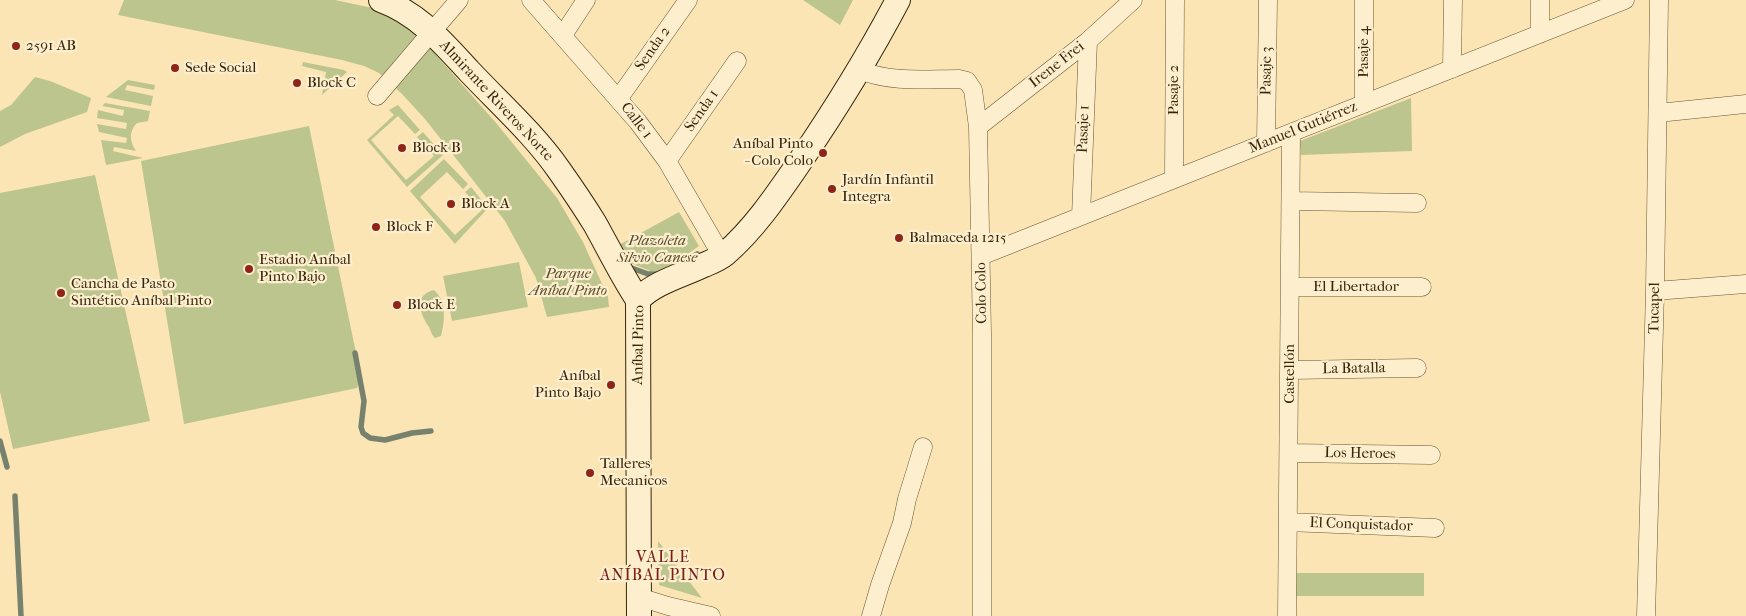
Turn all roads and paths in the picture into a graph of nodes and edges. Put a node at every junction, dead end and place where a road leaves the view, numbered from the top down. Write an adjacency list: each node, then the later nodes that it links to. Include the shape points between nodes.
1 (381, 0): 15 (street, Almirante Riveros Norte, via 412,15)
2 (459, 0): 15 (street)
3 (531, 0): 17 (street, Calle 1)
4 (586, 0): 17 (street)
5 (688, 0): 23 (street, Senda 2)
6 (898, 0): 21 (street, Aníbal Pinto)
7 (1133, 0): 18 (street, Irene Frei)
8 (1175, 0): 31 (street, Pasaje 2)
9 (1268, 0): 29 (street, Pasaje 3)
10 (1364, 0): 24 (street, Pasaje 4)
11 (1453, 0): 20 (street)
12 (1540, 0): 16 (street)
13 (1626, 0): 16 (street, Manuel Gutiérrez)
14 (1659, 0): 26 (street, Tucapel)
15 (431, 31): 22 (street); 41 (street, Almirante Riveros Norte, via 558,168)
16 (1540, 34): 20 (street, Manuel Gutiérrez)
17 (563, 35): 23 (street, Calle 1)
18 (1088, 41): 27 (street, Irene Frei); 34 (street, Pasaje 1)
19 (738, 61): 30 (street, Senda 1)
20 (1452, 68): 24 (street, Manuel Gutiérrez)
21 (860, 70): 27 (street, Colo Colo, via 894,79 963,79 973,90); 35 (street, Aníbal Pinto, via 784,186)
22 (377, 96)
23 (619, 98): 30 (street, Calle 1)
24 (1364, 104): 28 (street, Manuel Gutiérrez)
25 (1746, 104): 26 (street)
26 (1658, 113): 40 (street, Tucapel)
27 (978, 127): 36 (street, Colo Colo)
28 (1291, 133): 29 (street, Manuel Gutiérrez); 32 (street, Castellón)
29 (1266, 143): 31 (street, Manuel Gutiérrez)
30 (667, 161): 35 (street, Calle 1)
31 (1174, 179): 34 (street, Manuel Gutiérrez)
32 (1291, 201): 33 (street); 38 (street, Castellón)
33 (1417, 204)
34 (1081, 216): 36 (street, Manuel Gutiérrez)
35 (722, 256): 41 (street, Aníbal Pinto, via 644,293)
36 (981, 256): 52 (street, Colo Colo)
37 (1746, 284): 40 (street)
38 (1290, 287): 39 (street, El Libertador); 43 (street, Castellón)
39 (1422, 287)
40 (1655, 291): 54 (street, Tucapel)
41 (638, 300): 49 (street, Aníbal Pinto)
42 (1417, 368): 43 (street, La Batalla)
43 (1290, 370): 45 (street, Castellón)
44 (923, 447): 51 (street)
45 (1289, 453): 46 (street, Los Heroes); 47 (street, Castellón)
46 (1431, 455)
47 (1288, 522): 48 (street, El Conquistador); 53 (street, Castellón)
48 (1435, 528)
49 (639, 606): 50 (street, via 668,606)
50 (711, 616)
51 (871, 616)
52 (982, 616)
53 (1287, 616)
54 (1646, 616)

